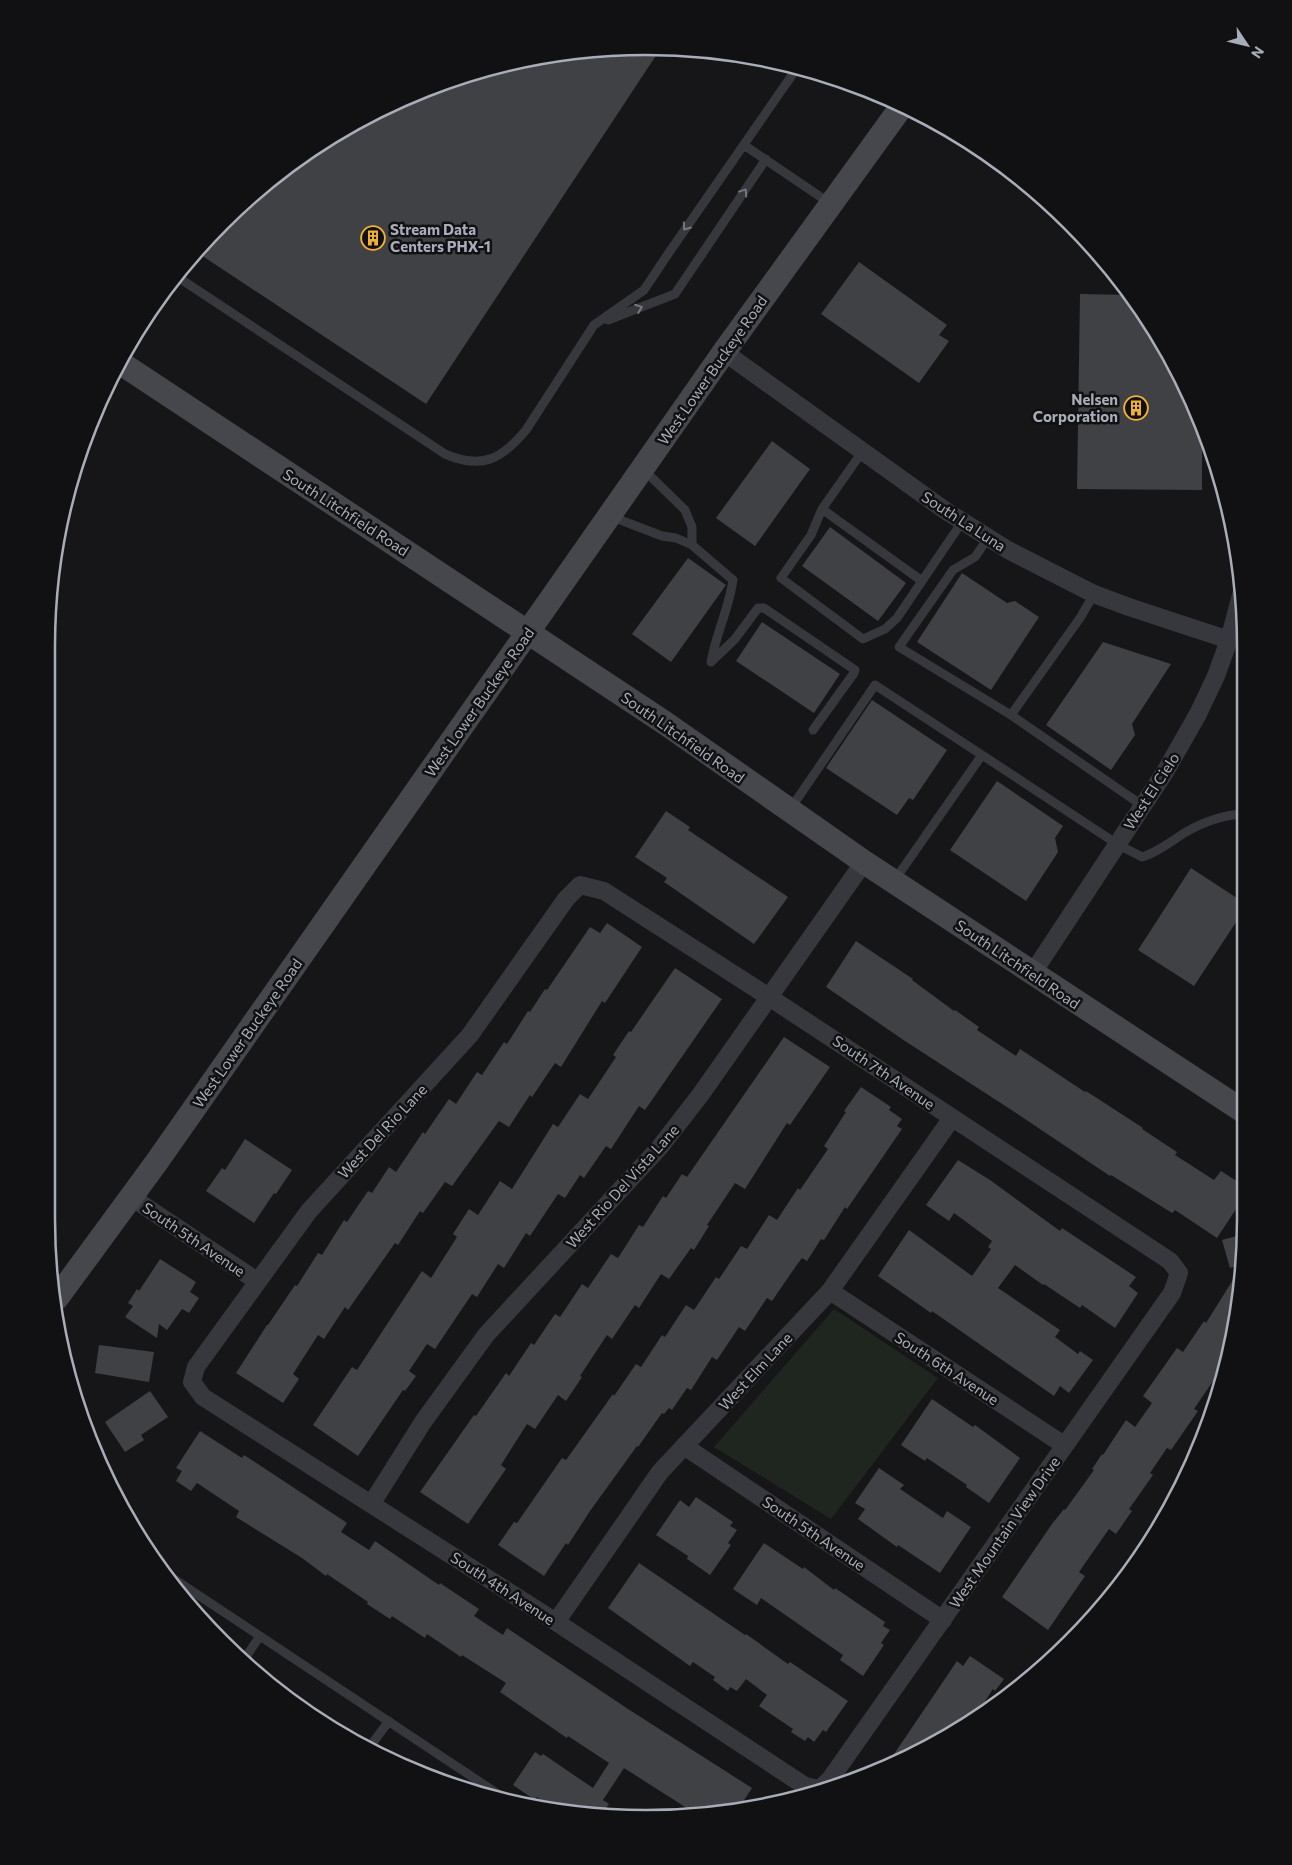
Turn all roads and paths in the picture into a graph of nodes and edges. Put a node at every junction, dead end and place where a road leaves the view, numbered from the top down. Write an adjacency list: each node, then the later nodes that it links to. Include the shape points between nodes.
1 (793, 74): 3 (lane)
2 (898, 112): 5 (main road, West Lower Buckeye Road)
3 (744, 145): 4 (lane); 7 (lane, one-way to 7, via 644,290)
4 (766, 159): 5 (lane); 7 (lane, one-way to 4, via 676,294)
5 (831, 204): 8 (main road, West Lower Buckeye Road)
6 (182, 280): 7 (lane, via 445,454 471,463 493,458 516,442)
7 (594, 325)
8 (724, 352): 10 (street, South La Luna); 11 (main road, West Lower Buckeye Road)
9 (126, 366): 20 (main road, South Litchfield Road)
10 (862, 452): 12 (lane); 14 (street, South La Luna)
11 (643, 468): 13 (main road, West Lower Buckeye Road); 16 (lane, via 685,510 692,527)
12 (822, 509): 17 (lane); 17 (lane, via 811,535 781,578 863,639 885,630)
13 (610, 516): 16 (lane); 20 (main road, West Lower Buckeye Road)
14 (962, 522): 15 (street, South La Luna); 17 (lane)
15 (988, 538): 18 (street, South La Luna); 22 (lane, via 975,556 953,570 899,647)
16 (692, 545): 23 (lane, via 733,580 711,662 735,640 761,607 855,670)
17 (922, 581)
18 (1094, 594): 21 (street, South La Luna); 22 (lane)
19 (1236, 613): 21 (street, West El Cielo)
20 (528, 632): 26 (main road, South Litchfield Road); 36 (main road, West Lower Buckeye Road)
21 (1229, 640): 25 (street, West El Cielo, via 1198,714)
22 (1011, 715): 25 (lane)
23 (812, 730)
24 (982, 756): 26 (lane, via 875,685); 28 (lane); 30 (lane)
25 (1143, 806): 28 (street, West El Cielo)
26 (789, 811): 29 (main road, South Litchfield Road)
27 (1237, 814): 28 (lane, via 1187,831 1154,854 1142,857)
28 (1116, 844): 32 (street, West El Cielo)
29 (864, 862): 30 (main road, South Litchfield Road); 33 (street, West Rio Del Vista Lane)
30 (894, 882): 32 (main road, South Litchfield Road)
31 (580, 885): 33 (street, South 7th Avenue, via 604,891); 38 (street, West Del Rio Lane, via 470,1035 309,1211)
32 (1032, 974): 34 (main road, South Litchfield Road)
33 (769, 997): 35 (street, South 7th Avenue); 44 (street, West Rio Del Vista Lane, via 660,1147 486,1336 424,1422)
34 (1237, 1107)
35 (952, 1118): 37 (street, South 7th Avenue, via 1170,1261); 39 (street, West Elm Lane)
36 (131, 1197): 38 (street, South 5th Avenue); 40 (main road, West Lower Buckeye Road)
37 (1179, 1273): 42 (street, West Mountain View Drive, via 1172,1293)
38 (257, 1280): 41 (street, West Del Rio Lane, via 196,1367)
39 (830, 1291): 42 (street, South 6th Avenue); 43 (street, West Elm Lane)
40 (60, 1294)
41 (192, 1382): 44 (street, South 4th Avenue, via 203,1397)
42 (1064, 1445): 46 (street, West Mountain View Drive)
43 (684, 1446): 46 (street, South 5th Avenue); 47 (street, West Elm Lane, via 660,1472)
44 (372, 1503): 47 (street, South 4th Avenue)
45 (181, 1583): 48 (lane)
46 (943, 1620): 52 (street, West Mountain View Drive)
47 (556, 1622): 53 (street, South 4th Avenue)
48 (260, 1636): 49 (lane); 50 (lane)
49 (247, 1655)
50 (388, 1721): 51 (lane); 54 (lane)
51 (373, 1743)
52 (827, 1782)
53 (809, 1787)
54 (493, 1790)

